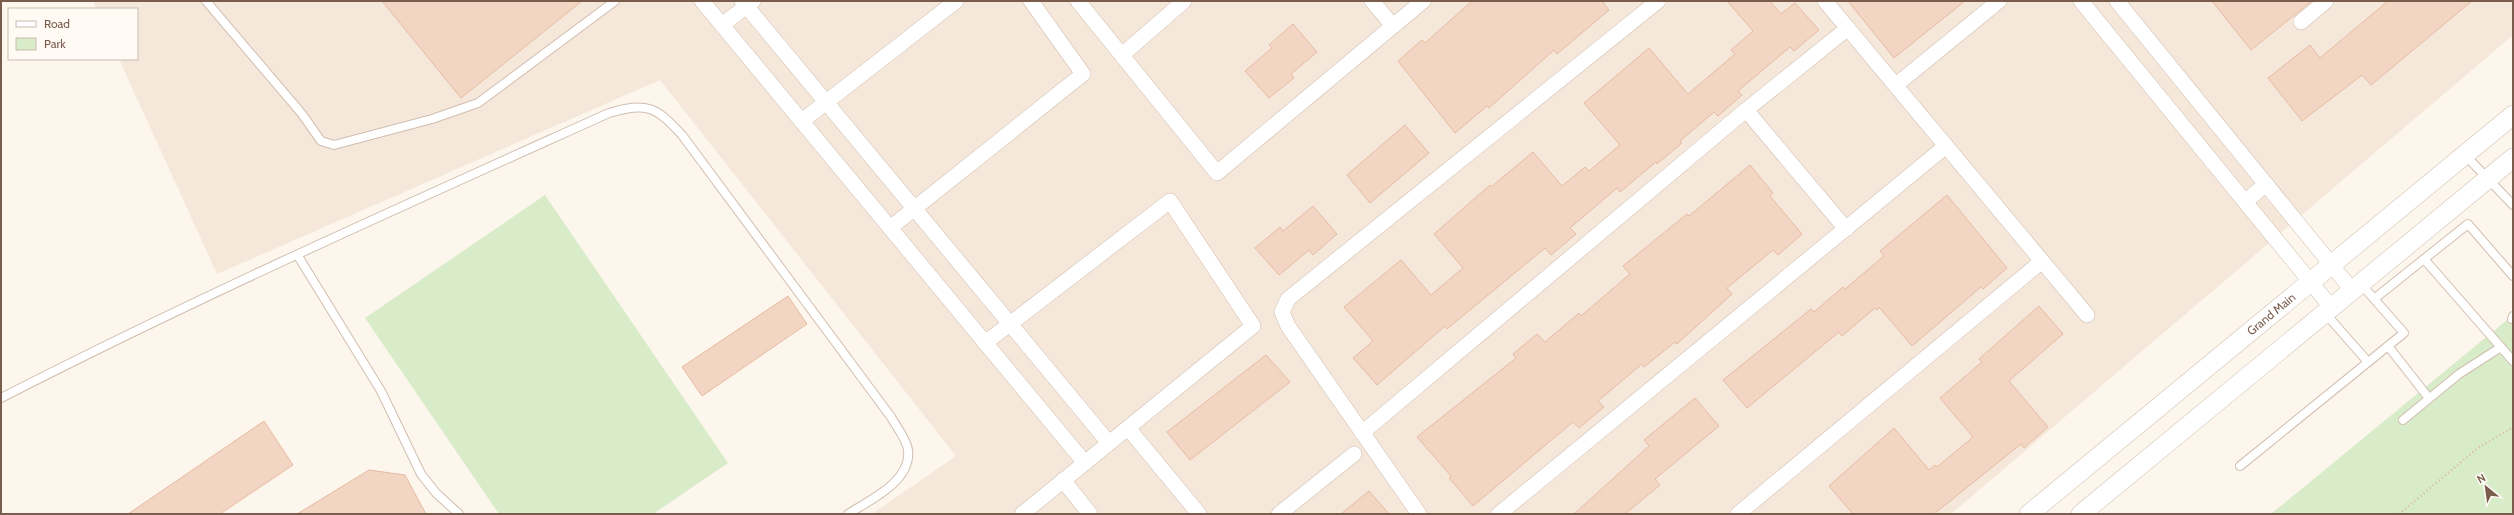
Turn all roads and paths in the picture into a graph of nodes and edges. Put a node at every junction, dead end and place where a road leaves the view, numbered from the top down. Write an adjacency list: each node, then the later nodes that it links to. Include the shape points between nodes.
1 (206, 1): 2 (lane, via 288,96 321,141 334,145 432,119 478,103)
2 (615, 1)
3 (702, 1): 18 (street)
4 (956, 1): 23 (street)
5 (1031, 1): 34 (street, via 1082,74)
6 (1078, 1): 21 (street)
7 (1184, 1): 21 (street)
8 (1372, 1): 19 (street)
9 (1423, 1): 19 (street)
10 (1658, 1): 58 (street, via 1288,299 1282,312 1288,326)
11 (1825, 1): 20 (street)
12 (1998, 1): 22 (street)
13 (2081, 1): 32 (street)
14 (2117, 1): 31 (street)
15 (2326, 1): 17 (street)
16 (747, 3): 18 (street); 23 (street)
17 (2301, 22)
18 (722, 25): 26 (street)
19 (1393, 26): 21 (street, via 1217,173)
20 (1848, 28): 22 (street); 24 (street)
21 (1122, 56)
22 (1896, 85): 27 (street)
23 (826, 102): 26 (street); 34 (street)
24 (1746, 110): 36 (street); 58 (street)
25 (2513, 115): 28 (street, Grand Main)
26 (802, 121): 35 (street)
27 (1946, 146): 36 (street); 39 (street)
28 (2465, 155): 30 (lane); 40 (street, Grand Main)
29 (2513, 158): 30 (street)
30 (2488, 178): 33 (lane); 43 (street)
31 (2266, 184): 32 (street); 40 (street)
32 (2245, 202): 42 (street)
33 (2513, 205)
34 (914, 209): 35 (street); 47 (street)
35 (890, 228): 48 (street)
36 (1846, 229): 71 (street)
37 (298, 256): 54 (lane, via 151,323); 64 (lane, via 381,391 421,474 436,493); 65 (lane, via 609,113 634,106 650,108 668,120 682,135 891,417 908,449 906,464 895,483)
38 (2424, 259): 41 (lane, via 2468,224); 44 (lane); 50 (lane)
39 (2042, 261): 46 (street); 72 (street)
40 (2332, 265): 42 (street, Grand Main); 43 (street)
41 (2513, 276)
42 (2311, 282): 45 (street); 73 (street, Grand Main)
43 (2357, 287): 44 (lane); 45 (street)
44 (2374, 298): 49 (lane, via 2404,333)
45 (2328, 310): 52 (lane); 74 (street)
46 (2087, 315)
47 (1010, 324): 48 (street); 57 (street, via 1170,201 1253,326); 59 (street)
48 (985, 343): 61 (street)
49 (2388, 346): 52 (lane); 53 (lane)
50 (2501, 347): 51 (lane); 53 (lane)
51 (2513, 361)
52 (2368, 362): 62 (lane)
53 (2428, 397): 55 (lane)
54 (1, 398)
55 (2403, 420)
56 (2513, 427): 75 (path, via 2478,448)
57 (1128, 428): 59 (street); 68 (street)
58 (1362, 433): 70 (street)
59 (1109, 443): 61 (street)
60 (1354, 454): 69 (street)
61 (1084, 463): 63 (street)
62 (2240, 466)
63 (1063, 480): 66 (street); 67 (street)
64 (459, 514)
65 (848, 514)
66 (1022, 514)
67 (1090, 514)
68 (1200, 514)
69 (1278, 514)
70 (1419, 514)
71 (1499, 514)
72 (1738, 514)
73 (2029, 514)
74 (2081, 514)
75 (2399, 514)

